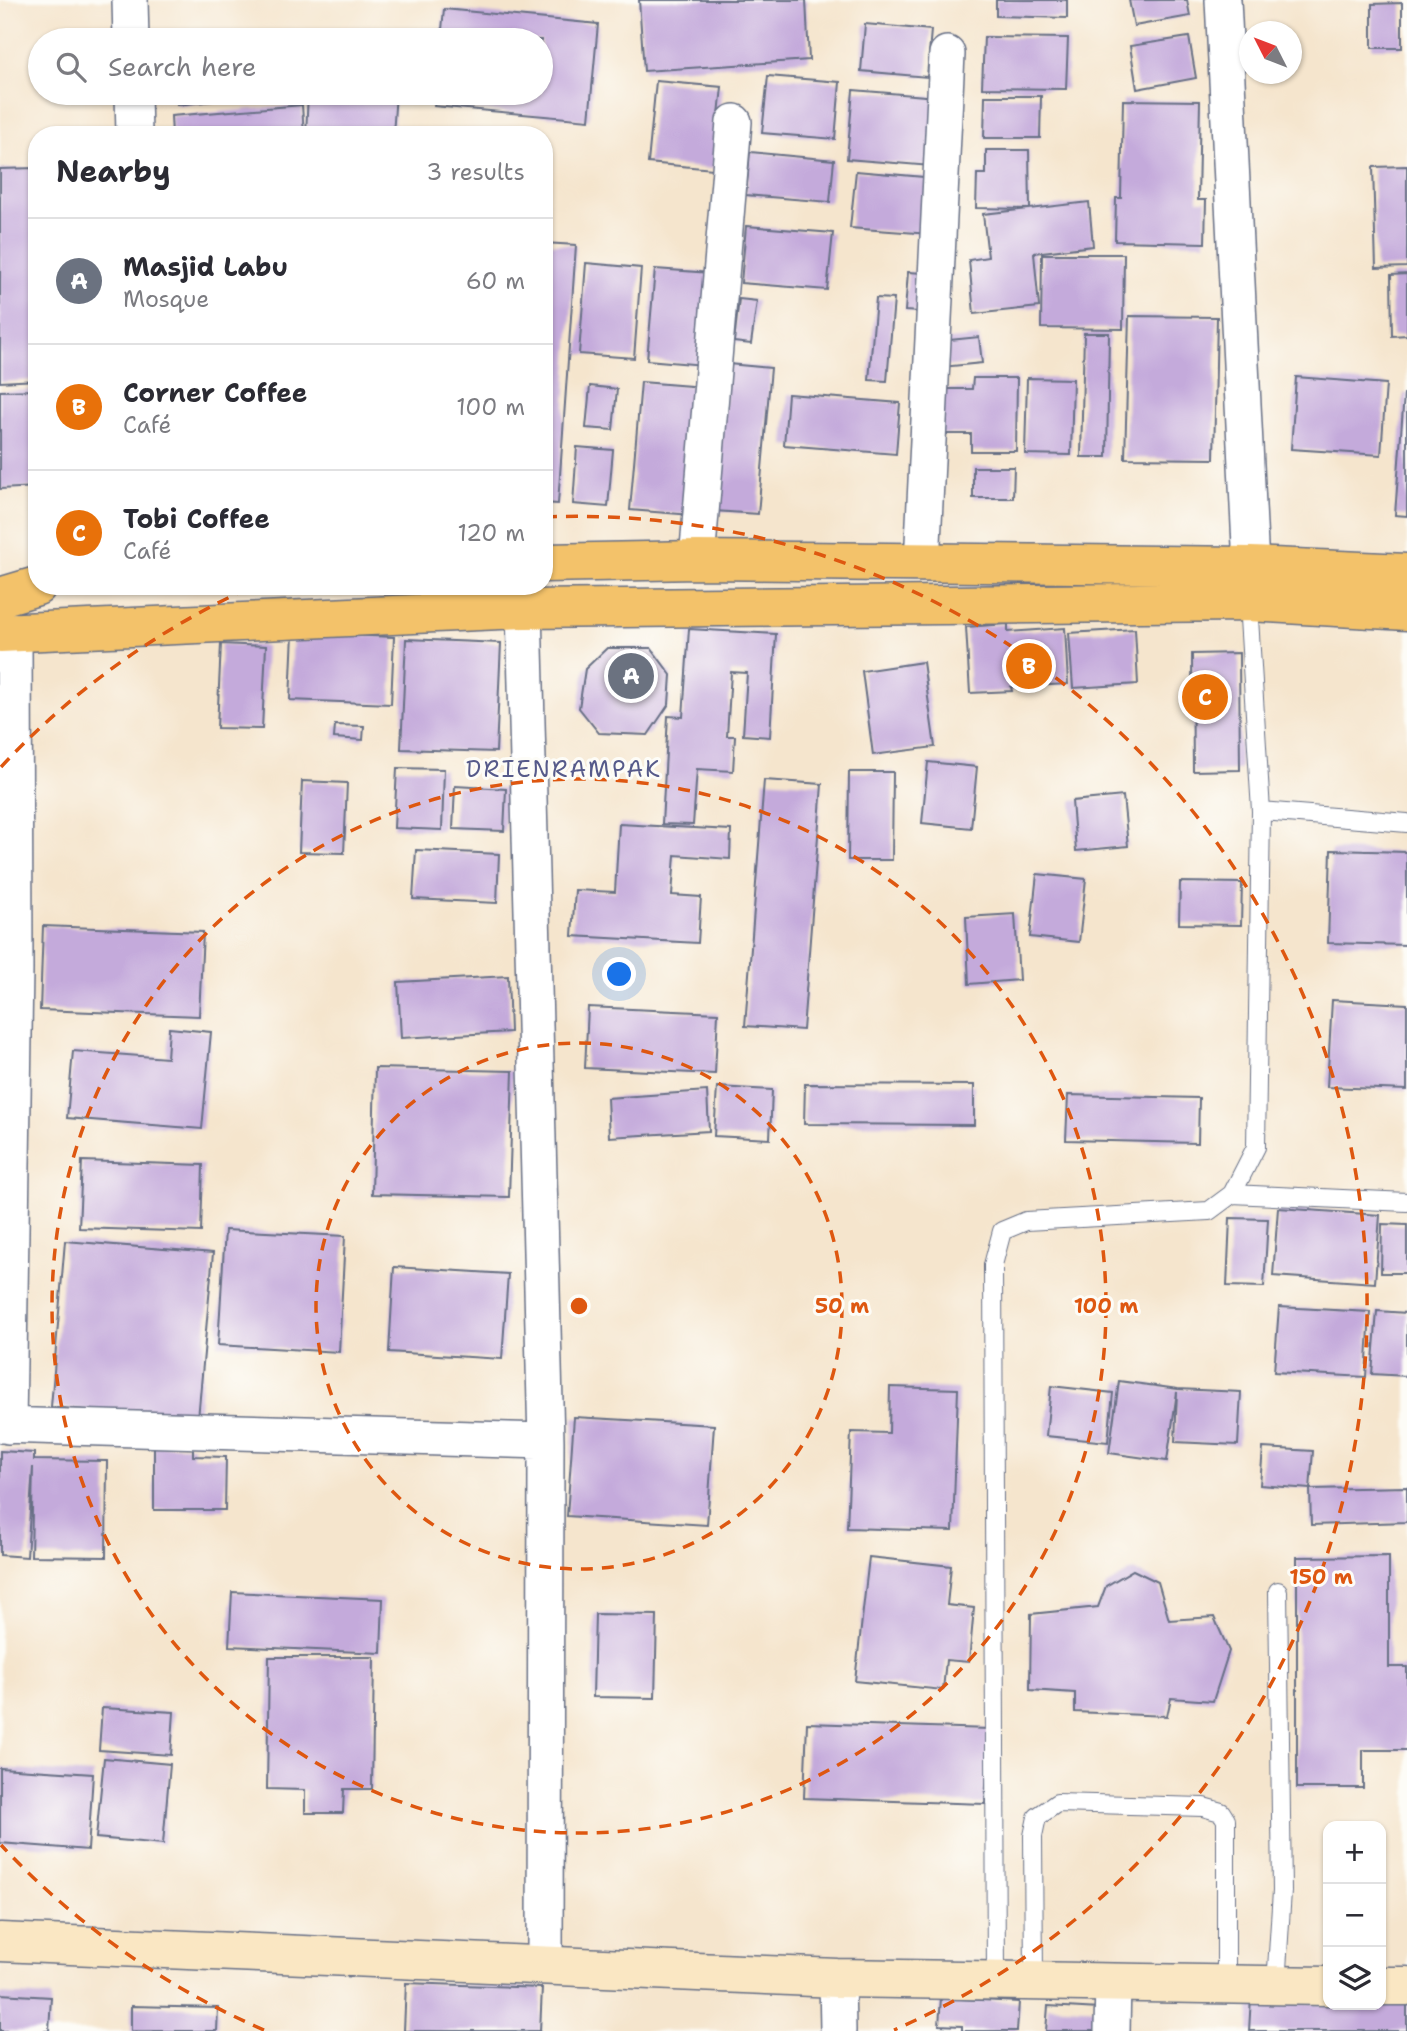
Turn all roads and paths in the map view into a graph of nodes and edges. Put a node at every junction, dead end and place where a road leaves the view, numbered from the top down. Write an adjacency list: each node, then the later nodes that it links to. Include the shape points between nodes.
1 (131, 0): 3 (street)
2 (1223, 0): 12 (street)
3 (131, 28)
4 (947, 54): 10 (street)
5 (133, 105): 7 (street)
6 (734, 122): 8 (street)
7 (134, 126)
8 (697, 560): 9 (highway); 10 (highway)
9 (553, 563)
10 (922, 563): 12 (highway)
11 (1407, 573): 12 (highway)
12 (1250, 584): 15 (highway); 16 (highway); 18 (lane)
13 (28, 589): 14 (highway)
14 (0, 597)
15 (524, 609): 17 (highway); 24 (street)
16 (1407, 611)
17 (7, 632): 20 (street)
18 (1261, 811): 19 (lane); 21 (lane, via 1256,1147)
19 (1407, 823)
20 (8, 969): 23 (street)
21 (1232, 1194): 22 (lane); 29 (lane, via 1209,1211 1026,1221 1002,1231 993,1265)
22 (1407, 1202)
23 (4, 1426): 24 (street)
24 (546, 1441): 27 (street)
25 (1278, 1591): 33 (lane, via 1282,1891)
26 (0, 1942): 27 (street)
27 (545, 1966): 28 (street)
28 (837, 1978): 29 (street); 37 (street)
29 (996, 1981): 30 (street)
30 (1034, 1981): 31 (street); 32 (lane, via 1032,1836 1037,1816 1057,1803 1203,1807 1220,1812 1226,1820)
31 (1113, 1982): 32 (street); 38 (street)
32 (1226, 1985): 33 (street)
33 (1276, 1985): 34 (street)
34 (1323, 1986)
35 (1386, 1986): 36 (street)
36 (1407, 1986)
37 (838, 2031)
38 (1112, 2031)

